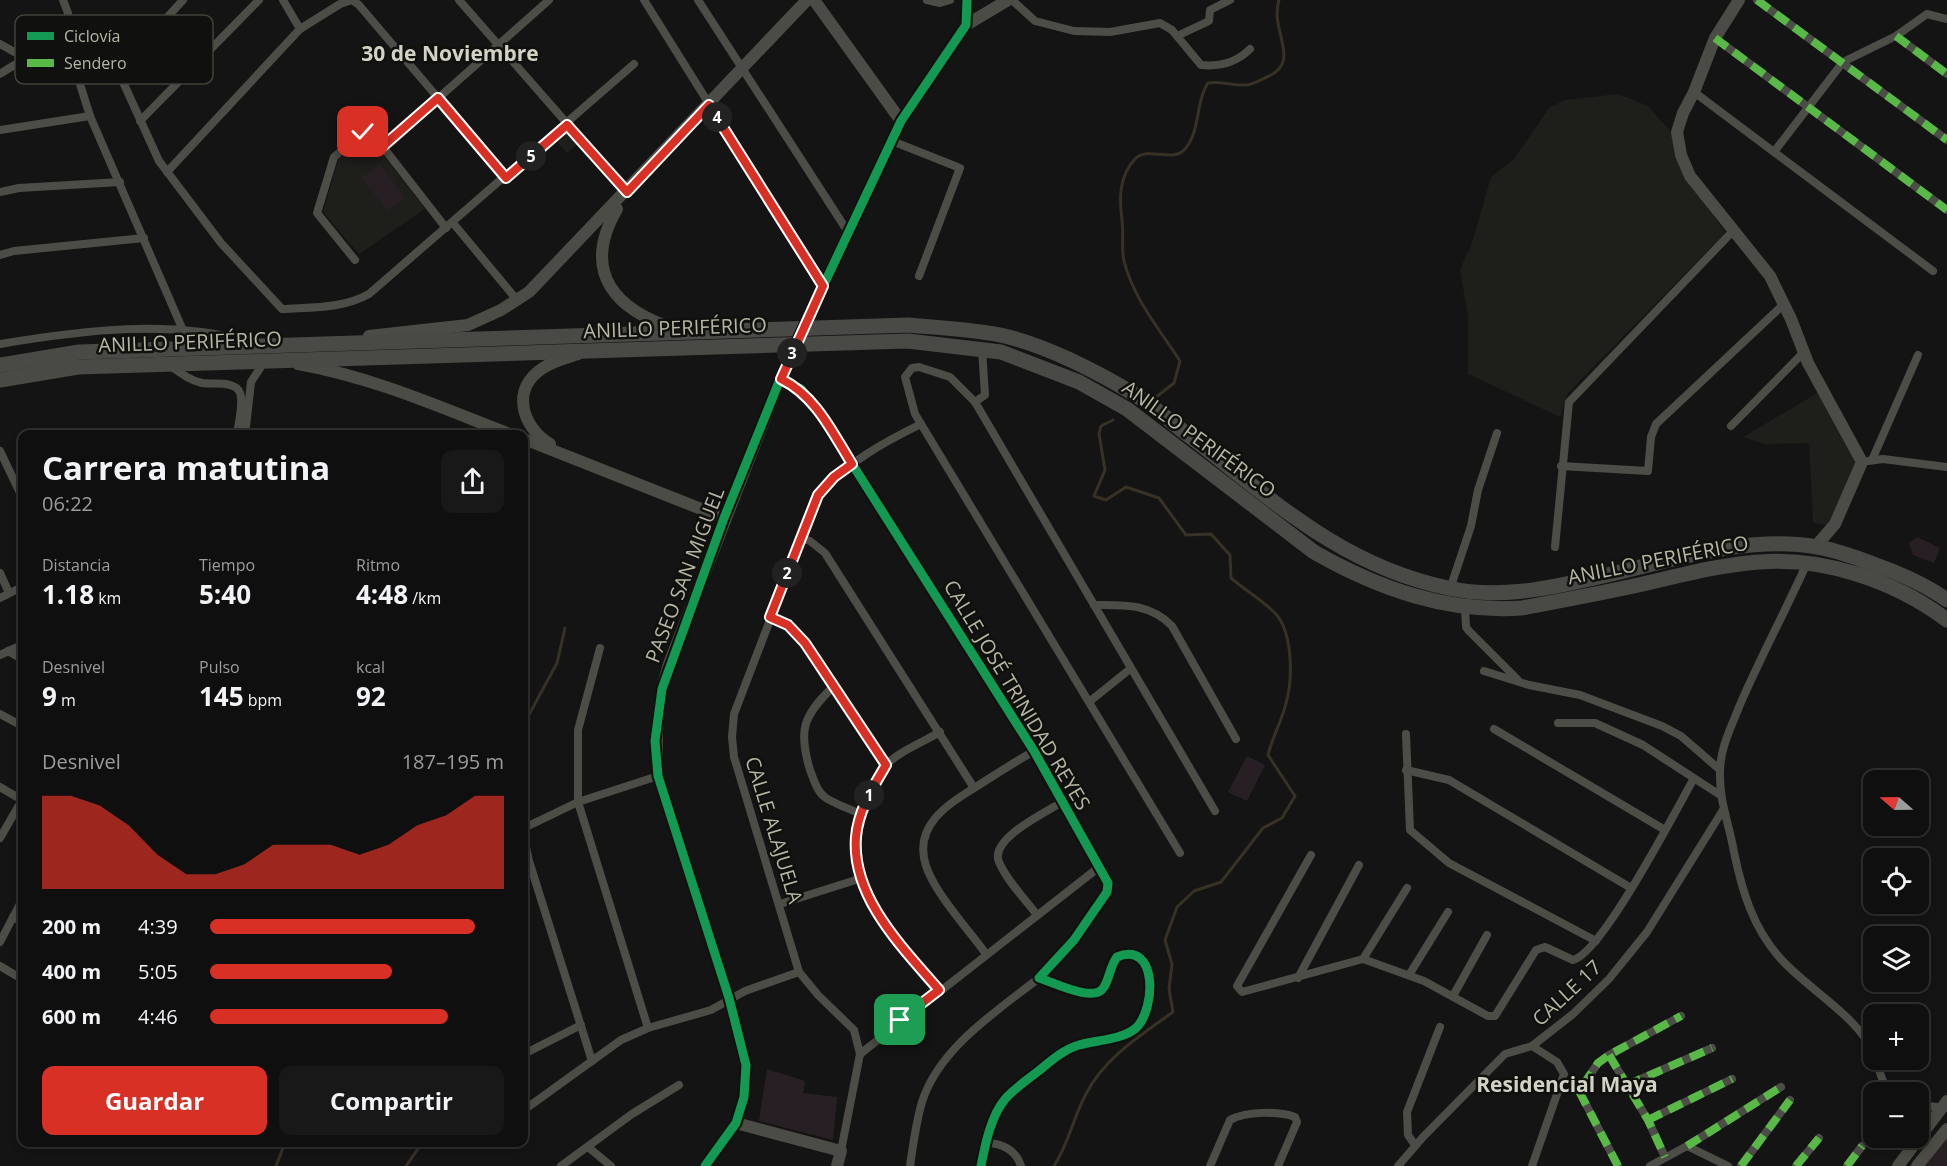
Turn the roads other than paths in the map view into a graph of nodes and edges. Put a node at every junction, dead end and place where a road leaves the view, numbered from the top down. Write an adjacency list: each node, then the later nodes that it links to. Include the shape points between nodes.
1 (63, 0): 18 (street)
2 (183, 0): 19 (street)
3 (259, 0): 28 (street)
4 (284, 0): 22 (street)
5 (459, 0): 27 (street)
6 (549, 0): 27 (street)
7 (644, 0): 42 (street)
8 (698, 0): 34 (street)
9 (807, 0): 34 (street)
10 (814, 0): 46 (street)
11 (927, 0): 12 (street)
12 (950, 0)
13 (967, 0): 21 (street)
14 (1010, 0): 21 (street); 23 (street, via 1035,21 1074,31 1110,32 1160,24)
15 (1230, 0): 23 (street, via 1210,10 1209,21)
16 (1739, 0): 25 (street)
17 (1757, 0): 31 (street)
18 (68, 15)
19 (169, 15)
20 (1947, 19): 24 (street, via 1927,14)
21 (966, 25): 46 (street, PASEO SAN MIGUEL)
22 (300, 29): 41 (street, via 352,0); 53 (street)
23 (1177, 36): 29 (street, via 1201,65 1238,60)
24 (1896, 36): 31 (street); 36 (street)
25 (1715, 38): 40 (street); 43 (street)
26 (0, 44): 30 (street)
27 (497, 44): 41 (street); 47 (street)
28 (213, 47)
29 (1250, 49)
30 (15, 52)
31 (1843, 62): 43 (street); 49 (street)
32 (15, 64): 35 (street)
33 (634, 64): 47 (street)
34 (743, 70): 42 (street); 60 (street)
35 (0, 74)
36 (1947, 74)
37 (80, 84): 44 (street)
38 (124, 84): 45 (street)
39 (176, 84): 45 (street)
40 (1694, 92): 52 (street); 61 (street, via 1677,132 1681,155 1690,176)
41 (438, 98): 51 (street); 54 (street)
42 (709, 105): 57 (street); 67 (street)
43 (1808, 109): 52 (street); 58 (street)
44 (90, 116): 48 (street); 55 (street)
45 (140, 121): 53 (street)
46 (901, 121): 50 (street, PASEO SAN MIGUEL)
47 (567, 125): 54 (street); 57 (street)
48 (0, 130)
49 (1947, 140)
50 (892, 141): 60 (street, PASEO SAN MIGUEL); 66 (street, via 960,168)
51 (382, 147): 59 (street); 64 (street, via 366,130 334,157 317,213)
52 (1774, 152): 65 (street)
53 (167, 172): 59 (street, via 221,243 282,309 353,303 369,294)
54 (506, 178): 59 (street)
55 (120, 182): 56 (street); 62 (street)
56 (0, 192)
57 (627, 192): 68 (street); 71 (street, via 606,227 604,273 619,299 635,313)
58 (1947, 210)
59 (449, 225): 68 (street)
60 (848, 232): 67 (street, PASEO SAN MIGUEL)
61 (1732, 232): 69 (street, via 1755,255); 98 (street, via 1575,393 1567,412)
62 (144, 238): 63 (street); 70 (street)
63 (0, 255)
64 (355, 260)
65 (1933, 272)
66 (919, 276)
67 (821, 291): 82 (street, PASEO SAN MIGUEL, bridge)
68 (518, 300): 72 (street, via 468,325)
69 (1784, 304): 77 (street); 98 (street, via 1656,424 1648,471)
70 (182, 328): 73 (street, via 72,332); 74 (street, via 216,332)
71 (689, 333): 72 (highway, ANILLO PERIFÉRICO); 110 (highway, ANILLO PERIFÉRICO, via 909,325 1005,336 1082,366 1136,395 1320,536 1355,556 1398,575)
72 (314, 343): 74 (highway, ANILLO PERIFÉRICO)
73 (0, 344)
74 (262, 345): 80 (highway, ANILLO PERIFÉRICO, via 79,352)
75 (982, 349): 76 (highway, ANILLO PERIFÉRICO, via 908,341); 86 (street, via 985,395); 115 (highway, ANILLO PERIFÉRICO, via 1001,352 1079,382 1127,409 1314,552 1347,571 1392,590)
76 (584, 352): 79 (highway, ANILLO PERIFÉRICO); 95 (street, via 542,368 532,376 521,402 529,425 539,438)
77 (1804, 352): 88 (street); 96 (street)
78 (1918, 356): 96 (street)
79 (269, 360): 81 (highway, ANILLO PERIFÉRICO); 84 (street); 91 (street, via 372,382)
80 (0, 365)
81 (169, 365): 83 (highway, ANILLO PERIFÉRICO, via 78,366); 85 (street, via 202,383)
82 (783, 373): 97 (street, CALLE JOSÉ TRINIDAD REYES, via 816,407); 101 (street, PASEO SAN MIGUEL)
83 (0, 380)
84 (250, 381): 85 (street); 90 (street)
85 (237, 388): 89 (street, via 241,394)
86 (975, 402): 87 (street, via 950,377 912,368 905,383); 114 (street)
87 (921, 424): 97 (street, CALLE ALAJUELA); 125 (street)
88 (1731, 426)
89 (237, 430)
90 (245, 430)
91 (500, 430)
92 (1497, 433): 110 (street)
93 (528, 441): 95 (street)
94 (0, 450): 100 (street)
95 (571, 458): 101 (street)
96 (1867, 461): 99 (street, via 1883,459); 102 (street)
97 (852, 464): 103 (street, CALLE ALAJUELA, via 818,495); 133 (street, CALLE JOSÉ TRINIDAD REYES)
98 (1561, 466): 105 (street)
99 (1947, 467)
100 (18, 488)
101 (724, 518): 137 (street, PASEO SAN MIGUEL, via 662,689 655,741)
102 (1835, 524): 104 (street); 106 (street, via 1840,548)
103 (801, 538): 116 (street, CALLE ALAJUELA); 130 (street, via 825,554)
104 (1816, 546): 106 (highway, ANILLO PERIFÉRICO); 110 (highway, ANILLO PERIFÉRICO, via 1760,545 1719,550 1539,590 1495,594)
105 (1555, 547)
106 (1852, 556): 113 (highway, ANILLO PERIFÉRICO, via 1897,572)
107 (1807, 563): 115 (highway, ANILLO PERIFÉRICO, via 1761,561 1722,566 1522,608); 117 (highway, ANILLO PERIFÉRICO, via 1891,587); 135 (street, via 1760,659 1722,748)
108 (0, 573): 111 (street)
109 (18, 589): 111 (street)
110 (1450, 589)
111 (9, 593): 112 (street)
112 (0, 598)
113 (1947, 600)
114 (1094, 605): 121 (street); 132 (street, via 1128,605 1153,611 1172,626)
115 (1465, 607): 123 (street, via 1466,627)
116 (770, 617): 124 (street, via 788,625 805,643); 160 (street, CALLE ALAJUELA, via 734,714 732,737 734,758)
117 (1947, 620)
118 (18, 647): 120 (street)
119 (600, 648): 143 (street, via 578,730)
120 (4, 653)
121 (1130, 669): 125 (street); 147 (street)
122 (1484, 671): 123 (street)
123 (1521, 682): 135 (street, via 1580,696 1672,730)
124 (833, 687): 134 (street); 148 (street, via 805,722 802,746 820,792)
125 (1089, 702): 152 (street)
126 (0, 714): 128 (street)
127 (1558, 723): 138 (street, via 1595,723 1643,746)
128 (18, 724)
129 (1494, 729): 150 (street)
130 (940, 732): 134 (street); 140 (street)
131 (1406, 734): 136 (street)
132 (1236, 739)
133 (1034, 751): 140 (street); 144 (street, CALLE JOSÉ TRINIDAD REYES)
134 (886, 765): 148 (street)
135 (1719, 769): 141 (street)
136 (1406, 770): 159 (street, via 1449,780); 167 (street, via 1410,830 1449,863)
137 (658, 776): 143 (street); 179 (street, PASEO SAN MIGUEL)
138 (1693, 780): 141 (street); 150 (street)
139 (0, 787): 142 (street)
140 (974, 788): 169 (street, via 938,813 929,825 923,853 934,882)
141 (1720, 795): 146 (street)
142 (18, 798)
143 (578, 802): 149 (street); 183 (street)
144 (1062, 802): 156 (street, CALLE JOSÉ TRINIDAD REYES); 163 (street, via 1005,838 998,850 999,863)
145 (18, 807): 151 (street)
146 (1724, 810): 184 (street, via 1746,900 1761,934 1780,959); 185 (street, CALLE 17, via 1647,932 1609,979)
147 (1215, 811)
148 (861, 814): 157 (street, via 856,836)
149 (528, 826)
150 (1665, 830): 159 (street)
151 (0, 838)
152 (1180, 853)
153 (1311, 855): 176 (street, via 1237,986 1242,992)
154 (528, 861): 181 (street)
155 (1359, 865): 176 (street)
156 (1098, 868): 163 (street); 175 (street, CALLE JOSÉ TRINIDAD REYES, via 1107,883 1107,892 1074,940)
157 (862, 878): 160 (street); 177 (street, via 889,931)
158 (1407, 888): 170 (street)
159 (1631, 888): 167 (street)
160 (780, 904): 172 (street, CALLE ALAJUELA)
161 (18, 908): 164 (street)
162 (1448, 912): 173 (street)
163 (1037, 915): 169 (street)
164 (13, 917): 165 (street); 168 (street)
165 (18, 920)
166 (1487, 935): 178 (street)
167 (1596, 941): 178 (street, via 1583,956 1573,960 1545,947 1536,950 1496,1016 1488,1016)
168 (0, 942)
169 (986, 954): 177 (street)
170 (1363, 959): 173 (street); 176 (street)
171 (0, 966): 174 (street)
172 (799, 972): 179 (street); 188 (street, CALLE ALAJUELA, via 854,1030)
173 (1409, 975): 178 (street)
174 (18, 977)
175 (1038, 978): 203 (street, via 1096,994 1105,987 1117,957 1129,953 1146,963 1150,984 1147,1005 1135,1029 1057,1055 1005,1098); 214 (street, via 979,1025 942,1064 923,1100)
176 (1298, 978)
177 (939, 990): 188 (street)
178 (1453, 996)
179 (729, 998): 183 (street, via 711,1010); 200 (street, PASEO SAN MIGUEL, via 747,1065)
180 (1681, 1016): 189 (street)
181 (581, 1025): 187 (street); 190 (street)
182 (1440, 1027): 204 (street, via 1407,1112 1408,1136)
183 (648, 1028): 190 (street, via 621,1040)
184 (1863, 1036)
185 (1532, 1046): 204 (street, CALLE 17, via 1505,1054); 220 (street, via 1557,1062 1564,1074)
186 (1712, 1048): 193 (street)
187 (528, 1052)
188 (860, 1054): 208 (street)
189 (1609, 1055): 193 (street); 221 (street, via 1598,1063 1579,1091)
190 (592, 1061): 198 (street)
191 (1732, 1079): 199 (street)
192 (679, 1085): 207 (street)
193 (1627, 1085): 199 (street)
194 (1781, 1087): 205 (street)
195 (1790, 1100): 224 (street)
196 (1929, 1105): 197 (street)
197 (1946, 1105): 227 (street)
198 (528, 1107)
199 (1648, 1120): 209 (street)
200 (736, 1123): 208 (street); 212 (street, PASEO SAN MIGUEL)
201 (1947, 1129): 228 (street)
202 (1819, 1138): 225 (street)
203 (986, 1143): 215 (street); 216 (street, via 1012,1151)
204 (1416, 1145): 219 (street, CALLE 17)
205 (1687, 1146): 209 (street); 223 (street)
206 (1862, 1146): 226 (street)
207 (588, 1147): 210 (street); 211 (street)
208 (841, 1151): 213 (street)
209 (1665, 1157): 222 (street)
210 (561, 1166)
211 (611, 1166)
212 (705, 1166)
213 (837, 1166)
214 (910, 1166)
215 (981, 1166)
216 (1021, 1166)
217 (1210, 1166): 218 (street, via 1230,1120 1252,1114 1289,1115 1298,1122)
218 (1278, 1166)
219 (1398, 1166)
220 (1532, 1166)
221 (1618, 1166)
222 (1650, 1166)
223 (1728, 1166)
224 (1741, 1166)
225 (1796, 1166)
226 (1847, 1166)
227 (1898, 1166)
228 (1917, 1166)

